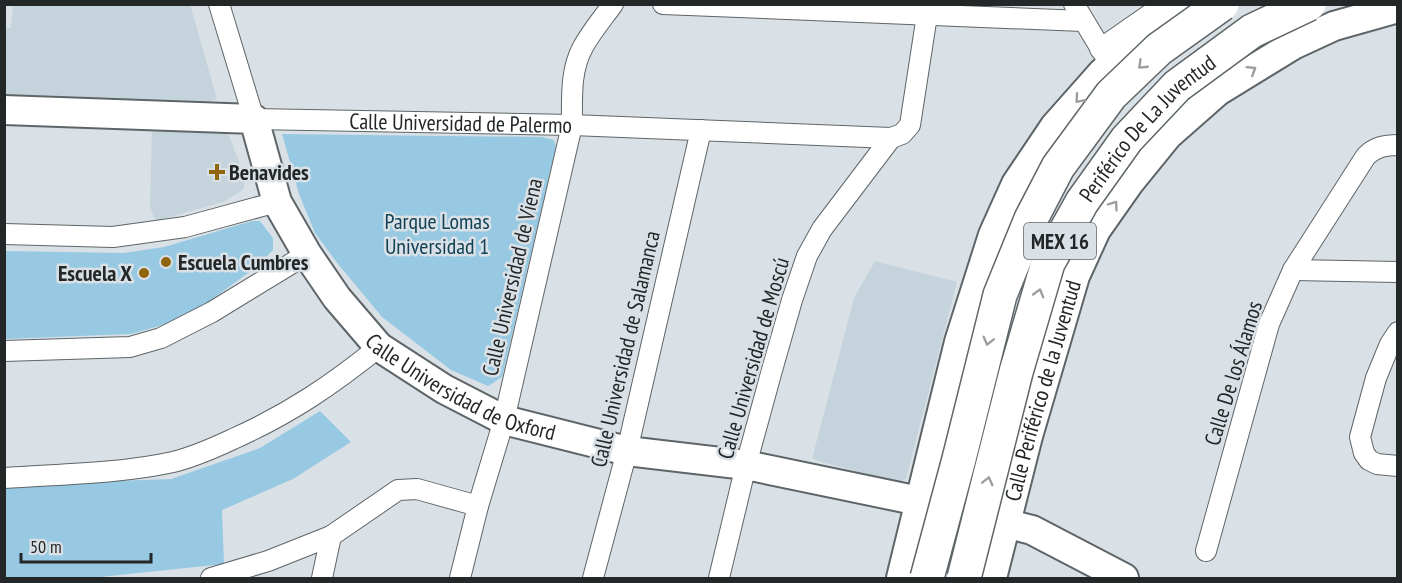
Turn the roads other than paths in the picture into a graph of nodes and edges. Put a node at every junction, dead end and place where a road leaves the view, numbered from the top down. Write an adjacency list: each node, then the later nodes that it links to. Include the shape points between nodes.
1 (219, 4): 13 (street, Calle Universidad de Oxford)
2 (613, 4): 14 (street, Calle Universidad de Viena, via 576,62)
3 (663, 4): 10 (street)
4 (1163, 4): 11 (street)
5 (1185, 4): 11 (main road, via 1145,35)
6 (1222, 4): 38 (highway, Periférico De La Juventud / MEX 16, one-way to 38, bridge, via 1159,49 1112,95 1059,167 1000,295)
7 (1309, 4): 44 (highway, Periférico De La Juventud / MEX 16, one-way to 7, bridge, via 1048,263 1082,202 1127,139 1177,86 1252,31)
8 (1398, 8): 28 (main road, Calle Periférico de la Juventud, one-way to 8, via 1075,276 1096,230 1168,135 1218,91 1293,45 1334,26)
9 (1078, 13): 10 (street); 11 (street)
10 (927, 15): 16 (street, via 910,124 902,134)
11 (1105, 57): 26 (main road, one-way to 26, via 1016,184 993,235 959,342)
12 (4, 110): 13 (main road, Calle Universidad de Palermo)
13 (254, 119): 14 (street, Calle Universidad de Palermo); 18 (main road, Calle Universidad de Oxford)
14 (572, 125): 15 (street, Calle Universidad de Palermo); 27 (street, Calle Universidad de Viena)
15 (701, 130): 16 (street, Calle Universidad de Palermo); 29 (street, Calle Universidad de Salamanca)
16 (891, 138): 30 (street, Calle Universidad de Moscú, via 822,229 807,256)
17 (1398, 145): 21 (street, Calle De los Álamos, via 1380,147 1366,156)
18 (277, 202): 19 (street, via 185,226 113,237); 20 (main road, Calle Universidad de Oxford)
19 (4, 234)
20 (306, 254): 24 (main road, Calle Universidad de Oxford); 25 (street, via 212,312 161,338 130,347)
21 (1293, 270): 22 (street); 37 (street, Calle De los Álamos, via 1269,324)
22 (1398, 272)
23 (1398, 332): 31 (street, via 1376,378 1360,445 1369,460)
24 (379, 347): 27 (main road, Calle Universidad de Oxford, via 444,389); 32 (street, via 309,400 212,449 138,468)
25 (4, 351)
26 (943, 410): 28 (main road, via 964,426 988,436); 33 (main road)
27 (504, 420): 29 (main road, Calle Universidad de Oxford); 34 (street, Calle Universidad de Viena)
28 (1028, 436): 35 (main road, Calle Periférico de la Juventud)
29 (627, 451): 30 (main road, Calle Universidad de Oxford); 42 (street, Calle Universidad de Salamanca)
30 (746, 465): 33 (main road, Calle Universidad de Oxford); 43 (street, Calle Universidad de Moscú)
31 (1398, 466)
32 (4, 478)
33 (919, 501): 35 (main road, Calle Universidad de Oxford); 38 (main road)
34 (478, 506): 36 (street, via 417,489 398,490); 41 (street, Calle Universidad de Viena)
35 (1006, 523): 45 (main road, Calle Periférico de la Juventud); 46 (main road, Calle Universidad de Oxford, via 1032,530)
36 (331, 536): 39 (street); 40 (street)
37 (1206, 551)
38 (911, 571): 45 (main road, via 916,551 929,550 962,557 985,570)
39 (211, 579)
40 (322, 579)
41 (460, 579)
42 (593, 579)
43 (719, 579)
44 (964, 579)
45 (991, 579)
46 (1124, 579)

